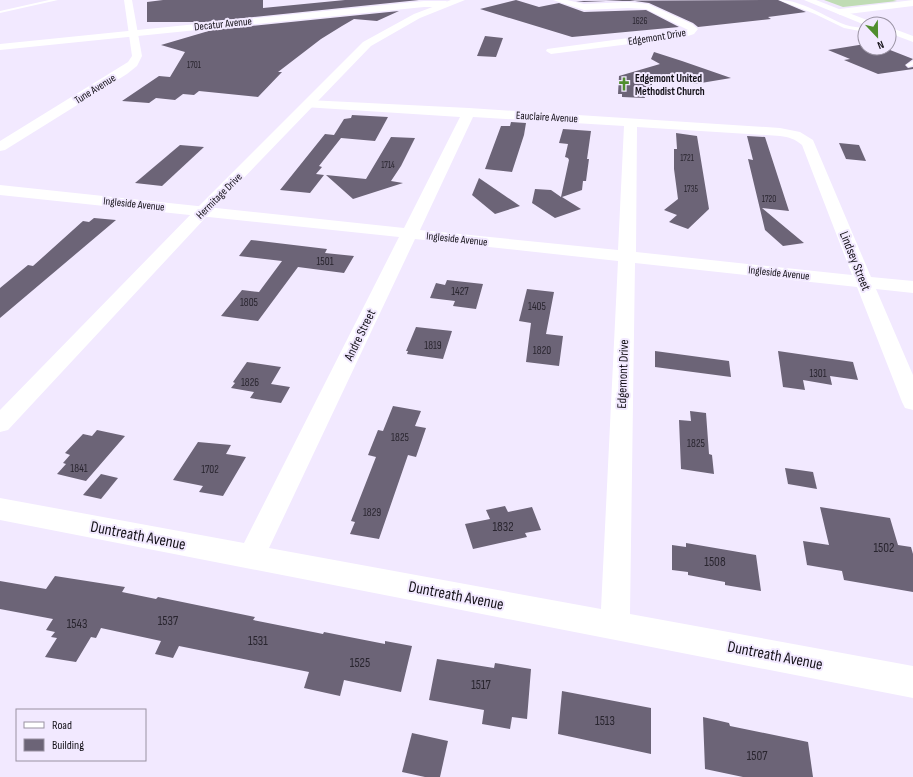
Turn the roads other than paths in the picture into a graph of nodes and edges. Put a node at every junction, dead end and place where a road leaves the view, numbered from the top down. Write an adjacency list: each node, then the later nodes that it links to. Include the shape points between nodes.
1 (56, 0): 10 (lane)
2 (128, 0): 15 (street, Tune Avenue)
3 (461, 0): 9 (street, Hermitage Drive)
4 (557, 0): 18 (street, Edgemont Drive, via 584,7 648,7 693,29 685,34)
5 (782, 0): 13 (lane, via 846,27)
6 (808, 0): 11 (street)
7 (906, 2): 8 (street); 11 (street)
8 (913, 2)
9 (446, 4): 15 (street, Decatur Avenue, via 416,4); 19 (street, Hermitage Drive, via 402,23 367,44)
10 (0, 12)
11 (840, 12): 12 (street)
12 (857, 18)
13 (857, 29)
14 (897, 33): 16 (street)
15 (134, 34): 17 (street, Decatur Avenue); 23 (street, Tune Avenue, via 137,56 128,68)
16 (913, 39)
17 (0, 48)
18 (551, 52)
19 (308, 104): 20 (street, Eauclaire Avenue); 25 (street, Hermitage Drive)
20 (469, 112): 21 (street, Eauclaire Avenue); 26 (street, Andre Street)
21 (631, 122): 22 (street, Eauclaire Avenue); 27 (street, Edgemont Drive)
22 (787, 132): 28 (street, Lindsey Street, via 802,137 808,143)
23 (0, 147)
24 (0, 190): 25 (street, Ingleside Avenue)
25 (202, 212): 26 (street, Ingleside Avenue); 31 (street, Hermitage Drive)
26 (410, 234): 27 (street, Ingleside Avenue); 33 (street, Andre Street)
27 (626, 257): 28 (street, Ingleside Avenue); 34 (street, Edgemont Drive)
28 (864, 282): 29 (street, Ingleside Avenue); 30 (street, Lindsey Street)
29 (913, 288)
30 (913, 402)
31 (0, 424)
32 (0, 509): 33 (street, Duntreath Avenue)
33 (251, 557): 34 (street, Duntreath Avenue)
34 (615, 626): 35 (street, Duntreath Avenue)
35 (913, 682)

